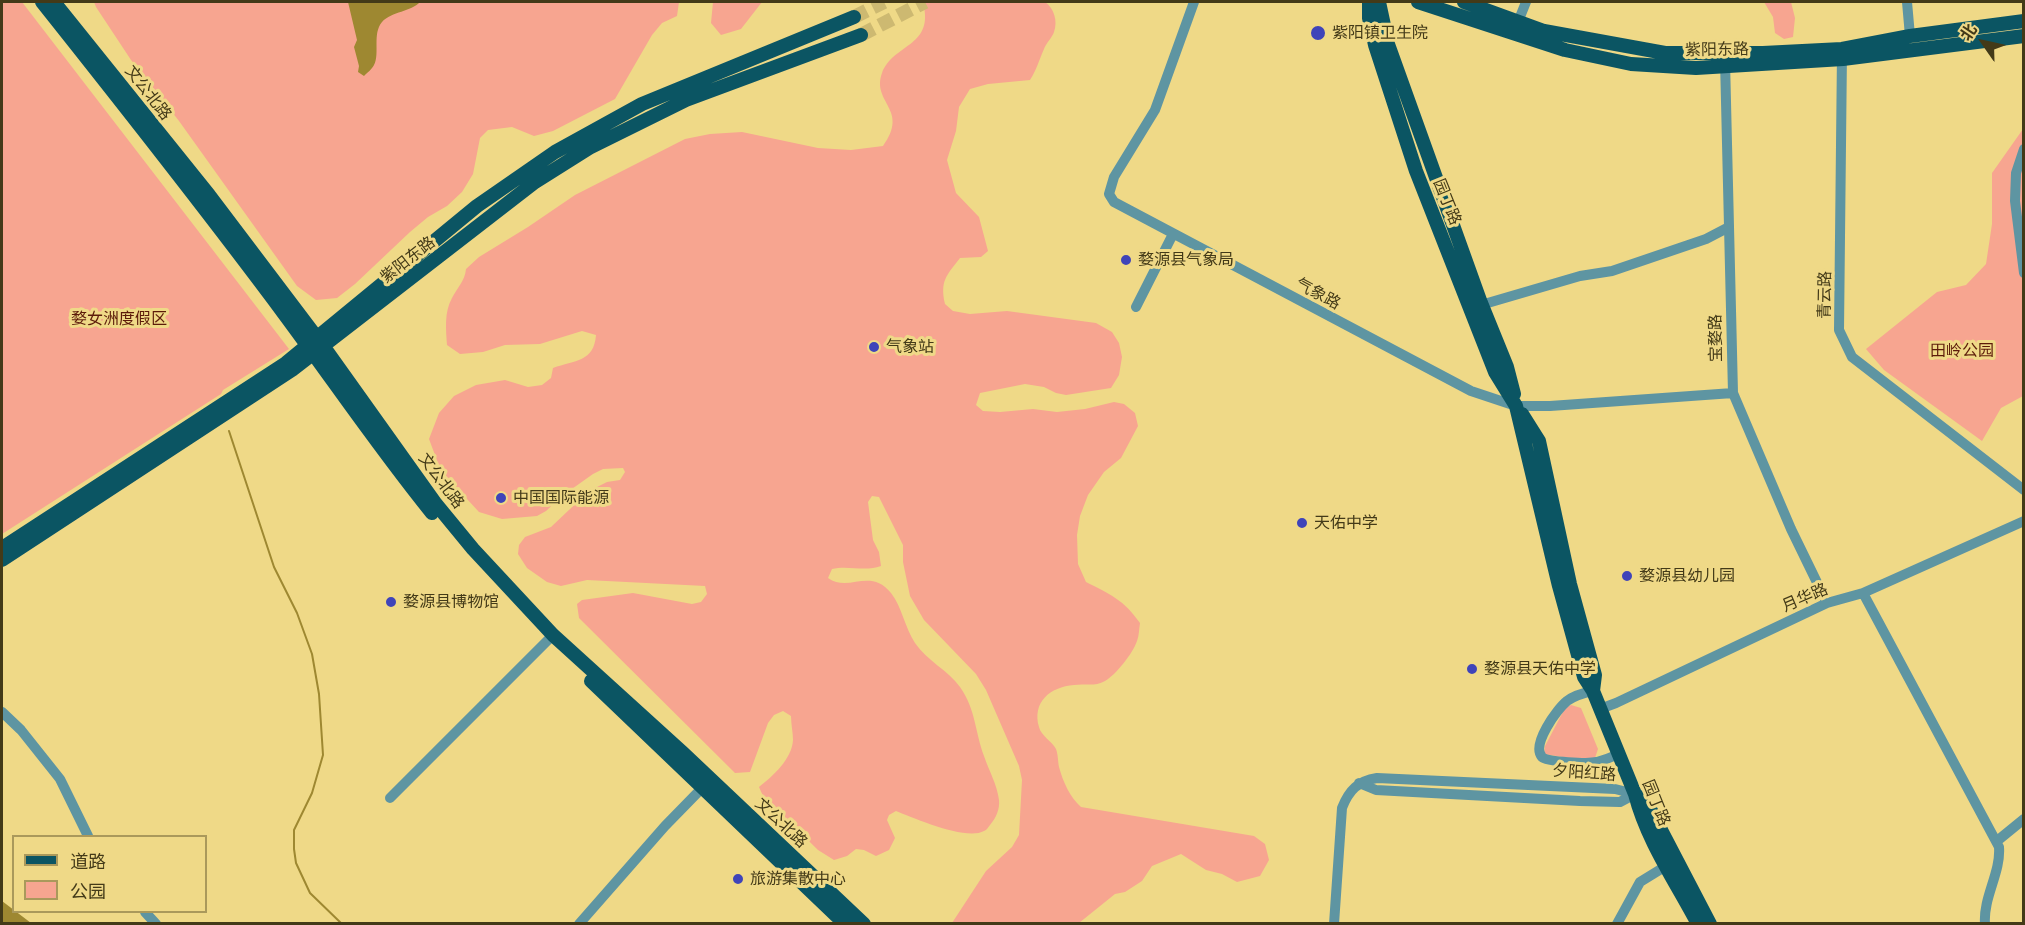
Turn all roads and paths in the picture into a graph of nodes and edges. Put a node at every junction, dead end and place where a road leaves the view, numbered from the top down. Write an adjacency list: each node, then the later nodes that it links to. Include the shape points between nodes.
1 (42, 2): 24 (main road, 文公北路)
2 (54, 2): 24 (main road, 文公北路, via 208,195)
3 (1194, 2): 20 (street, 气象路, via 1155,110 1114,177 1109,194 1114,202)
4 (1369, 2): 22 (main road, 园丁路, via 1375,45 1413,160)
5 (1379, 2): 22 (main road, 园丁路, via 1388,44)
6 (1418, 2): 12 (main road, 紫阳东路)
7 (1464, 2): 12 (main road, 紫阳东路)
8 (1526, 2): 12 (street)
9 (1907, 2): 14 (street)
10 (854, 17): 24 (main road, 紫阳东路, via 642,104 555,152 477,206)
11 (2024, 21): 14 (main road, 紫阳东路)
12 (1516, 27): 17 (main road, 紫阳东路)
13 (861, 35): 24 (main road, 紫阳东路, via 686,100 589,148 535,182)
14 (1910, 36): 16 (main road, 紫阳东路)
15 (2024, 36): 16 (main road, 紫阳东路)
16 (1842, 54): 17 (main road, 紫阳东路); 27 (street, 青云路, via 1839,330 1852,357)
17 (1725, 60): 19 (street, 宝婺路)
18 (2024, 149): 21 (street, via 2016,172 2015,201)
19 (1729, 227): 22 (street, via 1706,239 1612,271 1580,276); 25 (street, 宝婺路)
20 (1173, 234): 23 (street); 26 (street, 气象路, via 1471,391)
21 (2024, 273)
22 (1476, 306): 26 (main road, 园丁路, via 1495,372)
23 (1136, 307)
24 (315, 346): 29 (main road, 紫阳东路); 30 (main road, 紫阳东路, via 292,370); 33 (main road, 文公北路, via 407,482 463,552)
25 (1732, 393): 26 (street, 气象路); 32 (street, 宝婺路)
26 (1516, 406): 34 (main road, 园丁路, via 1559,586 1584,678)
27 (2024, 490)
28 (2024, 521): 31 (street, 月华路)
29 (2, 548)
30 (2, 560)
31 (1863, 593): 32 (street, 月华路); 43 (street)
32 (1827, 603): 35 (street, 月华路)
33 (551, 637): 38 (main road, 文公北路); 40 (street)
34 (1593, 691): 35 (main road, 园丁路); 37 (street, via 1574,696 1559,708 1542,736 1541,756 1593,763)
35 (1600, 709): 37 (main road, 园丁路)
36 (2, 712): 42 (street, via 60,778)
37 (1619, 754): 39 (main road, 园丁路)
38 (707, 784): 45 (main road, 文公北路); 46 (street)
39 (1635, 794): 44 (main road, 园丁路); 48 (street, 夕阳红路, via 1615,789 1377,778 1359,783 1342,808); 51 (main road, via 1649,807)
40 (390, 798)
41 (2024, 819): 43 (street)
42 (87, 835)
43 (1997, 841): 52 (street, via 2000,856)
44 (1666, 866): 49 (street, via 1640,882); 50 (main road, 园丁路)
45 (847, 920): 47 (main road, 文公北路)
46 (579, 924)
47 (864, 924)
48 (1334, 924)
49 (1617, 924)
50 (1698, 924)
51 (1710, 924)
52 (1985, 924)

